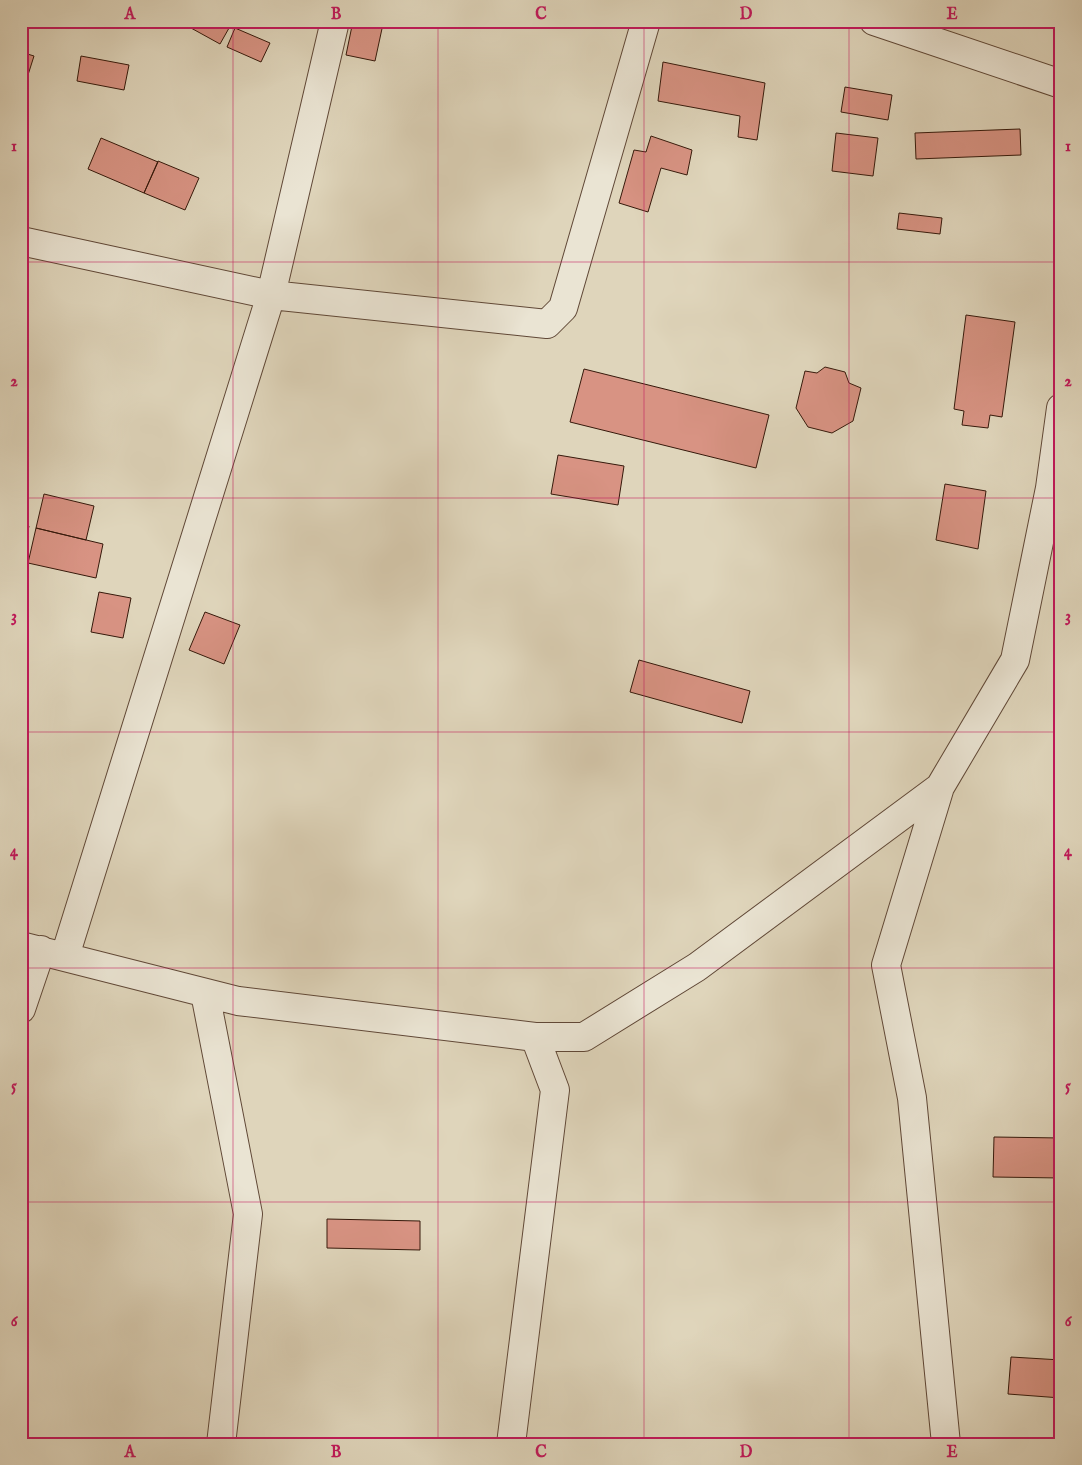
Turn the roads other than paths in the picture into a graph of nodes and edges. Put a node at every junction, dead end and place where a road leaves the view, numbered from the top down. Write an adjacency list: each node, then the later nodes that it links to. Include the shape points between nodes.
1 (335, 21): 6 (street)
2 (646, 21): 6 (street, via 563,308 547,324)
3 (874, 21): 4 (street)
4 (1061, 84)
5 (21, 241): 6 (street)
6 (271, 295): 9 (street)
7 (1061, 408): 8 (street, via 1050,488 1015,660)
8 (940, 787): 12 (street, via 689,972 584,1037); 15 (street, via 886,965 912,1098)
9 (42, 951): 10 (street); 11 (street)
10 (205, 993): 12 (street, via 238,1001); 13 (street, via 248,1214)
11 (21, 1009)
12 (535, 1037): 14 (street, via 555,1090)
13 (221, 1444)
14 (511, 1444)
15 (946, 1444)

